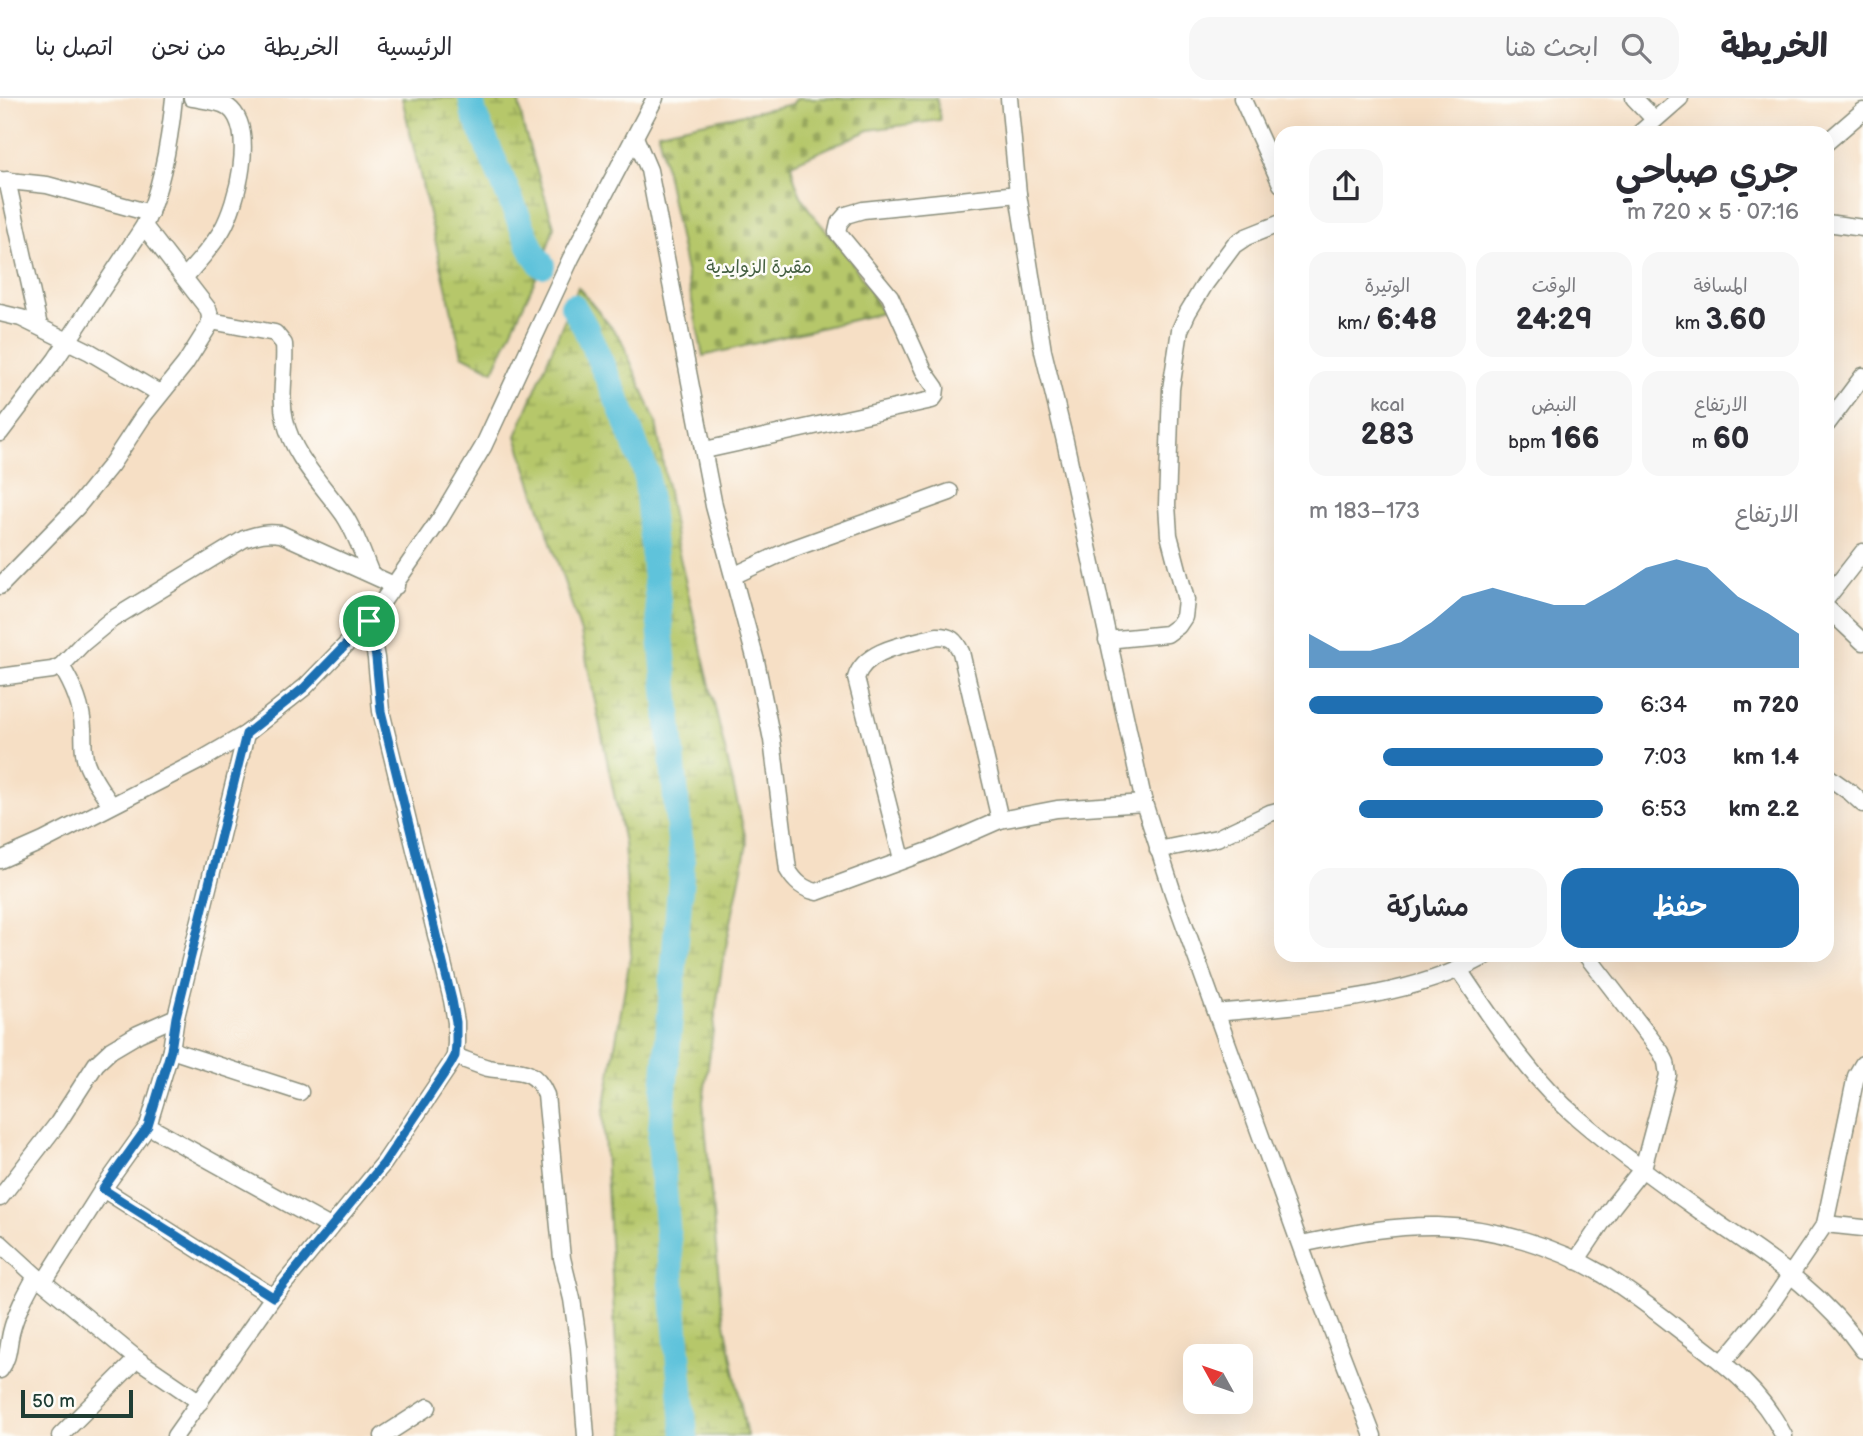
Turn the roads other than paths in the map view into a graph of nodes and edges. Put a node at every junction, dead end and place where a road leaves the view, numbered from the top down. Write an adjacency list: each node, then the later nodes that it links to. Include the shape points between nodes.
1 (174, 98): 16 (street)
2 (192, 98): 20 (street, via 227,105 236,115 242,128 242,154 234,203 222,229)
3 (655, 98): 12 (street)
4 (1009, 98): 15 (street)
5 (1242, 98): 13 (street)
6 (1634, 98): 9 (street)
7 (1680, 98): 9 (street)
8 (1863, 111): 11 (street)
9 (1654, 119): 10 (street)
10 (1647, 126)
11 (1834, 136)
12 (635, 137): 29 (street, via 649,170); 35 (street, via 571,258 483,447)
13 (1274, 169)
14 (4, 180): 16 (street, via 47,185); 23 (street)
15 (1018, 194): 29 (street, via 863,210 846,215 839,223 837,232 890,296 936,388 932,400); 39 (street, via 1043,351)
16 (147, 219): 20 (street); 24 (street)
17 (1834, 224): 19 (street)
18 (1274, 226): 39 (street, via 1234,245 1205,284 1180,330 1171,390 1167,505 1169,535 1186,600 1184,617 1167,634)
19 (1863, 228)
20 (185, 277): 22 (street, via 208,309)
21 (0, 313): 23 (street)
22 (211, 321): 26 (street); 32 (street, via 275,333 285,344 282,394 288,432 307,467 346,518)
23 (38, 326): 24 (street)
24 (68, 341): 26 (street); 28 (street)
25 (1863, 376): 27 (street)
26 (159, 393): 34 (street, via 77,507)
27 (1834, 415)
28 (0, 433)
29 (705, 450): 33 (street, via 714,506)
30 (950, 492): 33 (street)
31 (1863, 552): 36 (street)
32 (371, 574): 35 (street); 41 (street, via 281,534 256,534 111,620)
33 (735, 575): 51 (street, via 769,727 792,877 817,892)
34 (0, 586)
35 (396, 586): 38 (street)
36 (1834, 588)
37 (1834, 615): 40 (street)
38 (369, 621): 43 (street, via 305,687); 59 (street, via 381,711 452,1000)
39 (1107, 640): 46 (street)
40 (1863, 642)
41 (61, 666): 42 (street); 47 (street, via 80,709 86,763)
42 (0, 677)
43 (246, 734): 47 (street); 57 (street)
44 (1834, 780): 45 (street)
45 (1859, 793)
46 (1144, 803): 49 (street, via 1057,809); 50 (street)
47 (111, 805): 52 (street)
48 (1274, 812): 50 (street, via 1217,838)
49 (1000, 820): 51 (street); 51 (street, via 956,641 937,636 870,657 856,678)
50 (1158, 850): 56 (street)
51 (902, 859)
52 (0, 860)
53 (1474, 962): 55 (street)
54 (1591, 962): 63 (street, via 1666,1062 1668,1075)
55 (1459, 970): 56 (street, via 1373,993); 63 (street, via 1500,1030 1558,1099)
56 (1217, 1013): 70 (street)
57 (176, 1017): 58 (street); 65 (street, via 138,1034 96,1064)
58 (171, 1050): 61 (street); 62 (street)
59 (455, 1056): 67 (street, via 384,1163); 84 (street, via 489,1068 526,1072 546,1094)
60 (1863, 1064): 66 (street, via 1856,1076)
61 (300, 1092)
62 (148, 1126): 64 (street); 67 (street)
63 (1643, 1168): 71 (street); 72 (street)
64 (103, 1189): 73 (street); 74 (street)
65 (0, 1198)
66 (1825, 1224): 68 (street); 72 (street)
67 (330, 1227): 74 (street)
68 (1863, 1228)
69 (0, 1243): 73 (street)
70 (1301, 1244): 71 (street, via 1381,1229 1436,1226 1514,1236); 85 (street)
71 (1576, 1261): 77 (street, via 1604,1275)
72 (1792, 1274): 75 (street, via 1838,1318); 77 (street)
73 (40, 1279): 76 (street); 78 (street, via 17,1314 8,1357)
74 (273, 1297): 79 (street)
75 (1863, 1350)
76 (137, 1359): 79 (street); 81 (street)
77 (1723, 1362): 86 (street, via 1757,1395)
78 (0, 1370)
79 (200, 1402): 82 (street)
80 (428, 1407): 83 (street)
81 (60, 1436)
82 (175, 1436)
83 (383, 1436)
84 (586, 1436)
85 (1373, 1436)
86 (1784, 1436)

